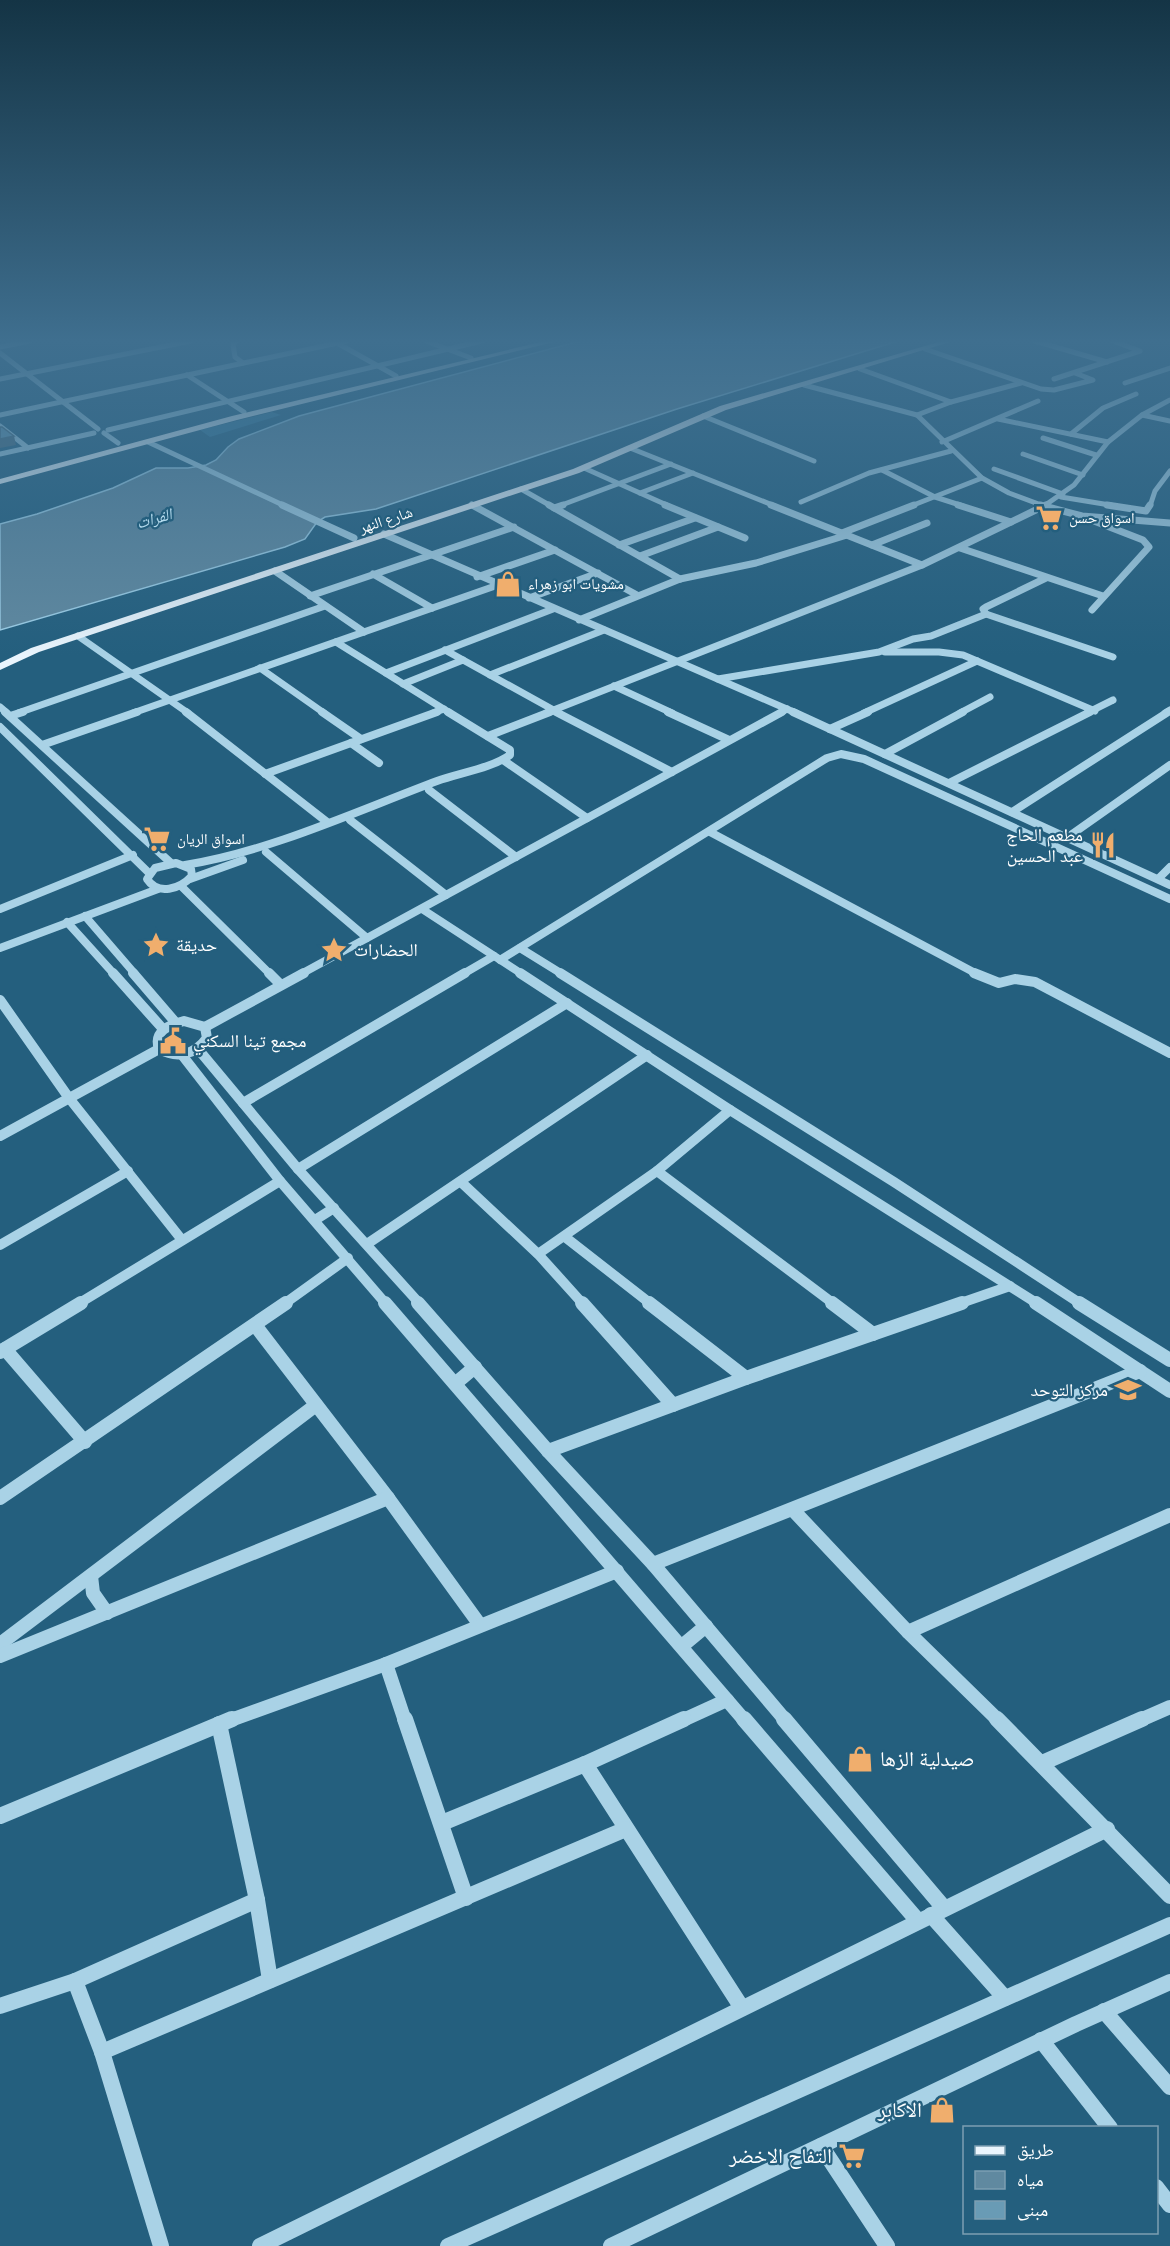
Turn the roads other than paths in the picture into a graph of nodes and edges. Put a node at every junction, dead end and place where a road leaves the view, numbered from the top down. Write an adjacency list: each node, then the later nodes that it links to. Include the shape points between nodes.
1 (25, 446): 12 (street)
2 (37, 446): 12 (street)
3 (109, 446): 18 (main road)
4 (131, 446): 18 (main road)
5 (155, 446): 49 (street)
6 (620, 446): 28 (main road, شارع النهر)
7 (635, 446): 13 (main road, شارع النهر)
8 (777, 446): 19 (street)
9 (946, 446): 14 (street)
10 (1067, 446): 17 (street)
11 (1104, 446): 17 (street)
12 (28, 448): 15 (street)
13 (630, 448): 20 (street); 21 (main road, شارع النهر)
14 (951, 451): 23 (street); 29 (street)
15 (0, 454)
16 (1023, 454): 27 (street)
17 (1096, 455): 27 (street)
18 (63, 461): 26 (main road); 30 (main road)
19 (814, 461)
20 (671, 464): 25 (street); 31 (street)
21 (584, 468): 28 (main road, شارع النهر); 31 (street)
22 (994, 469): 34 (street)
23 (882, 470): 35 (street); 36 (street)
24 (1170, 471): 34 (street, via 1146,511)
25 (693, 473): 33 (street); 48 (street)
26 (0, 475)
27 (1083, 475): 34 (street)
28 (548, 477): 32 (main road, شارع النهر); 49 (main road, شارع النهر)
29 (982, 478): 35 (street); 38 (street)
30 (0, 482)
31 (619, 483): 33 (street); 39 (street)
32 (521, 489): 37 (main road, شارع النهر); 39 (street)
33 (640, 493): 41 (street)
34 (1062, 495): 38 (street)
35 (935, 497): 42 (street); 48 (street)
36 (801, 502)
37 (472, 505): 45 (street); 47 (main road, شارع النهر)
38 (1044, 506): 40 (street); 42 (street)
39 (554, 508): 51 (street)
40 (1082, 516): 44 (street); 68 (street, via 1143,540 1149,547)
41 (695, 518): 46 (street); 51 (street)
42 (1011, 522): 53 (street)
43 (927, 523): 52 (street)
44 (1170, 523)
45 (514, 527): 54 (street); 55 (street)
46 (718, 528): 50 (street); 56 (street)
47 (384, 534): 55 (street); 58 (main road, شارع النهر)
48 (845, 534): 52 (street); 63 (street, via 756,563)
49 (350, 536): 65 (main road, شارع النهر)
50 (745, 538)
51 (619, 544): 56 (street)
52 (872, 545): 57 (street)
53 (960, 548): 57 (street); 62 (street)
54 (555, 550): 59 (street); 61 (street)
55 (428, 555): 60 (street); 61 (street)
56 (640, 556): 63 (street)
57 (922, 564): 85 (street)
58 (275, 571): 65 (main road, شارع النهر); 67 (street)
59 (598, 573): 66 (street); 69 (street)
60 (373, 574): 67 (street); 71 (street)
61 (477, 577): 64 (street)
62 (1046, 578): 68 (street); 74 (street, via 986,607)
63 (680, 579): 66 (street)
64 (498, 585): 69 (street); 71 (street)
65 (216, 587): 78 (main road, شارع النهر); 80 (main road, شارع النهر)
66 (637, 595): 75 (street)
67 (310, 596): 70 (street)
68 (1103, 597): 73 (street)
69 (529, 598): 72 (street)
70 (325, 606): 77 (street); 89 (street)
71 (432, 608): 77 (street)
72 (553, 609): 75 (street); 81 (street)
73 (1092, 610)
74 (986, 614): 82 (street); 83 (street)
75 (579, 620): 76 (street)
76 (604, 630): 85 (street); 91 (street)
77 (364, 632): 79 (street)
78 (78, 636): 87 (main road, شارع النهر, via 26,653); 89 (street)
79 (336, 642): 88 (street); 90 (street)
80 (13, 649)
81 (445, 651): 84 (street); 90 (street)
82 (879, 652): 86 (street, via 946,652); 92 (street)
83 (1113, 657)
84 (463, 660): 91 (street); 93 (street)
85 (677, 661): 92 (street); 94 (street)
86 (976, 661): 103 (street); 106 (street)
87 (0, 667)
88 (260, 669): 96 (street); 108 (street)
89 (132, 673): 96 (street); 104 (street)
90 (386, 673): 93 (street)
91 (490, 675): 101 (street)
92 (718, 679): 100 (street)
93 (403, 684): 99 (street)
94 (614, 686): 101 (street); 109 (street)
95 (990, 697): 112 (street)
96 (171, 700): 111 (street); 119 (street)
97 (1113, 700): 103 (street)
98 (0, 707): 104 (street)
99 (444, 709): 107 (street); 108 (street)
100 (787, 709): 106 (street); 109 (street)
101 (553, 710): 107 (street); 118 (street)
102 (1170, 710): 123 (street)
103 (1095, 711): 121 (street)
104 (10, 716): 111 (street)
105 (0, 726): 130 (street)
106 (830, 729): 112 (street)
107 (488, 736): 113 (street, via 510,750)
108 (361, 739): 110 (street)
109 (729, 740): 118 (street)
110 (351, 742): 114 (street); 119 (street)
111 (42, 745): 132 (street)
112 (885, 754): 117 (street)
113 (503, 760): 116 (street); 124 (street)
114 (379, 763)
115 (1170, 765): 128 (street)
116 (481, 768): 122 (street); 126 (street)
117 (922, 771): 120 (street); 121 (street)
118 (672, 772): 124 (street)
119 (265, 774): 126 (street)
120 (910, 779): 127 (street, via 858,757 834,755); 142 (street)
121 (949, 783): 123 (street)
122 (429, 790): 125 (street); 131 (street)
123 (1012, 812): 128 (street)
124 (587, 818): 131 (street)
125 (350, 820): 129 (street); 141 (street)
126 (327, 822): 133 (street, via 242,853)
127 (710, 832): 149 (street); 159 (street, via 976,974 999,983 1015,979 1035,982)
128 (1068, 837): 137 (street)
129 (266, 852): 136 (street); 147 (street)
130 (133, 855): 135 (street); 143 (street)
131 (516, 857): 141 (street)
132 (171, 863): 133 (street); 135 (street)
133 (185, 865): 136 (street, via 193,872)
134 (1170, 867): 137 (street)
135 (149, 873): 140 (street, via 148,882)
136 (190, 879): 139 (street)
137 (1158, 879): 138 (street)
138 (1170, 885)
139 (181, 886): 140 (street); 151 (street)
140 (158, 889): 145 (street)
141 (446, 895): 144 (street)
142 (1170, 899)
143 (0, 909)
144 (422, 909): 147 (street); 150 (street)
145 (85, 916): 146 (street); 154 (street)
146 (67, 922): 148 (street); 156 (street)
147 (367, 939): 151 (street)
148 (0, 948)
149 (520, 948): 150 (street); 183 (street)
150 (497, 958): 153 (street); 163 (street)
151 (281, 986): 155 (street)
152 (0, 1000): 162 (street)
153 (567, 1003): 161 (street); 166 (street)
154 (176, 1023): 155 (street, via 192,1022); 156 (street)
155 (204, 1027): 158 (street, via 207,1038)
156 (163, 1029): 157 (street, via 156,1039)
157 (159, 1049): 160 (street); 162 (street)
158 (198, 1049): 160 (street); 163 (street)
159 (1170, 1053)
160 (182, 1055): 169 (street)
161 (647, 1055): 164 (street); 170 (street)
162 (69, 1098): 165 (street); 167 (street)
163 (243, 1103): 166 (street)
164 (730, 1110): 168 (street); 179 (street)
165 (0, 1136)
166 (298, 1169): 171 (street)
167 (128, 1171): 174 (street); 176 (street)
168 (657, 1172): 173 (street); 181 (street)
169 (280, 1181): 172 (street); 174 (street)
170 (461, 1182): 175 (street); 177 (street)
171 (334, 1208): 172 (street); 175 (street)
172 (315, 1220): 178 (street)
173 (565, 1237): 177 (street); 186 (street)
174 (183, 1240): 182 (street)
175 (367, 1244): 184 (street)
176 (0, 1245)
177 (538, 1254): 190 (street)
178 (348, 1258): 180 (street); 187 (street)
179 (1010, 1286): 181 (street); 185 (street)
180 (255, 1325): 189 (street); 191 (street)
181 (873, 1334): 186 (street)
182 (2, 1350): 191 (street)
183 (1170, 1360)
184 (475, 1367): 187 (street); 192 (street)
185 (1140, 1371): 188 (street); 195 (street)
186 (746, 1378): 190 (street)
187 (456, 1383): 198 (street)
188 (1170, 1391)
189 (316, 1405): 194 (street); 199 (street)
190 (673, 1405): 192 (street)
191 (85, 1442): 193 (street)
192 (548, 1451): 197 (street)
193 (0, 1498)
194 (388, 1498): 200 (street); 201 (street)
195 (793, 1510): 197 (street); 203 (street)
196 (1170, 1515): 203 (street)
197 (653, 1564): 202 (street)
198 (617, 1571): 201 (street); 205 (street)
199 (91, 1576): 200 (street, via 93,1593); 204 (street)
200 (106, 1613): 206 (street)
201 (480, 1625): 207 (street)
202 (706, 1626): 205 (street); 220 (street)
203 (908, 1632): 211 (street)
204 (0, 1644)
205 (682, 1646): 208 (street)
206 (0, 1656)
207 (386, 1664): 210 (street); 214 (street)
208 (727, 1700): 212 (street); 220 (street)
209 (1170, 1707): 211 (street)
210 (219, 1724): 213 (street); 219 (street)
211 (1042, 1763): 216 (street)
212 (585, 1764): 214 (street); 215 (street)
213 (1, 1810)
214 (442, 1823): 218 (street)
215 (626, 1829): 218 (street); 227 (street)
216 (1107, 1829): 217 (street); 220 (street)
217 (1170, 1896)
218 (466, 1898): 222 (street)
219 (257, 1900): 222 (street); 223 (street)
220 (931, 1915): 225 (street); 227 (street)
221 (1170, 1925): 225 (street)
222 (270, 1980): 230 (street)
223 (75, 1981): 226 (street); 230 (street)
224 (1170, 1982): 228 (street)
225 (1005, 1998): 238 (street)
226 (0, 2006)
227 (742, 2008): 237 (street)
228 (1104, 2011): 229 (street); 231 (street)
229 (1041, 2040): 232 (street); 233 (street)
230 (102, 2052): 236 (street)
231 (1170, 2087)
232 (1109, 2126)
233 (821, 2146): 239 (street); 240 (street)
234 (1158, 2190): 235 (street)
235 (1170, 2205)
236 (161, 2246)
237 (260, 2246)
238 (448, 2246)
239 (613, 2246)
240 (887, 2246)

